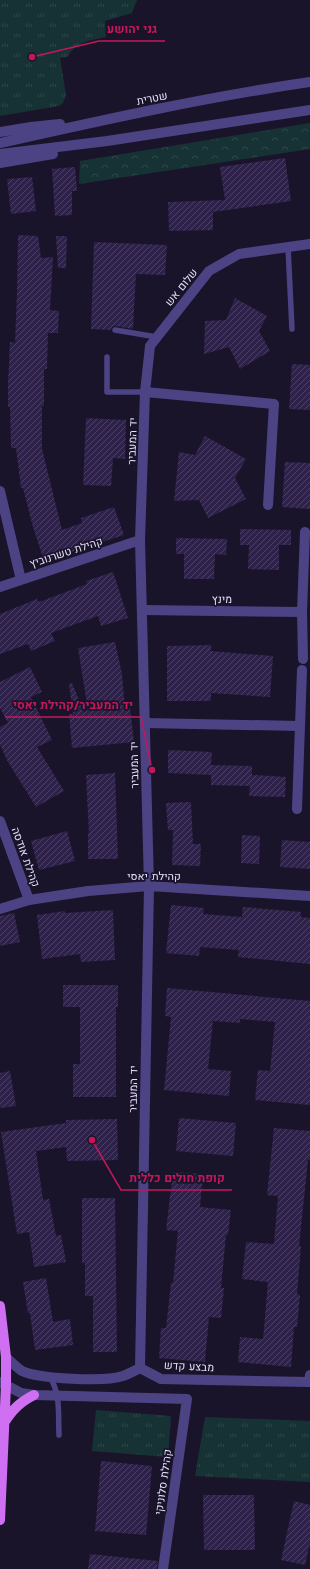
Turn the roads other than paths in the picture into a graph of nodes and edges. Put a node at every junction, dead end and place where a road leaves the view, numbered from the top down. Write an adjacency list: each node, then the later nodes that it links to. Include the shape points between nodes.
1 (310, 82): 3 (street, שטרית)
2 (310, 110): 5 (street)
3 (102, 120): 4 (street); 6 (street, שטרית)
4 (0, 132)
5 (107, 141): 7 (street); 8 (street, via 74,150)
6 (0, 143)
7 (0, 154)
8 (0, 163)
9 (310, 244): 10 (street, שלום אש)
10 (288, 247): 11 (lane); 13 (street, שלום אש, via 239,254 209,272)
11 (292, 329)
12 (114, 330): 13 (lane)
13 (157, 336): 15 (street, שלום אש, via 150,346)
14 (107, 358): 15 (lane, via 107,392)
15 (146, 392): 17 (street, via 274,404); 19 (street, יד המעביר)
16 (0, 491): 20 (street)
17 (268, 504)
18 (305, 532): 23 (street)
19 (140, 540): 20 (street, קהילת טשרנוביץ); 22 (street, יד המעביר)
20 (21, 580): 21 (street, קהילת טשרנוביץ)
21 (0, 587)
22 (142, 610): 23 (street, מינץ); 26 (street, יד המעביר)
23 (302, 612): 24 (street)
24 (303, 659)
25 (302, 670): 27 (street)
26 (145, 723): 27 (street); 30 (street, יד המעביר)
27 (300, 726): 28 (street)
28 (297, 809)
29 (0, 821): 32 (street, קהילת אודסה)
30 (149, 886): 31 (street, קהילת יאסי); 32 (street, קהילת יאסי, via 88,891); 36 (street, יד המעביר)
31 (310, 896)
32 (30, 900): 33 (street, קהילת יאסי)
33 (0, 909)
34 (0, 1306): 35 (main road)
35 (6, 1357): 37 (street, via 23,1371); 39 (main road)
36 (140, 1368): 37 (street, via 122,1376 105,1379); 38 (street, מבצע קדש, via 161,1378)
37 (50, 1377): 41 (lane)
38 (310, 1378)
39 (3, 1384): 40 (street, via 21,1393); 42 (main road)
40 (34, 1395): 41 (street); 42 (main road, via 20,1402)
41 (58, 1396): 43 (lane); 45 (street, קהילת סלוניקי, via 187,1399)
42 (4, 1423): 44 (main road)
43 (58, 1435)
44 (0, 1520)
45 (163, 1569)

